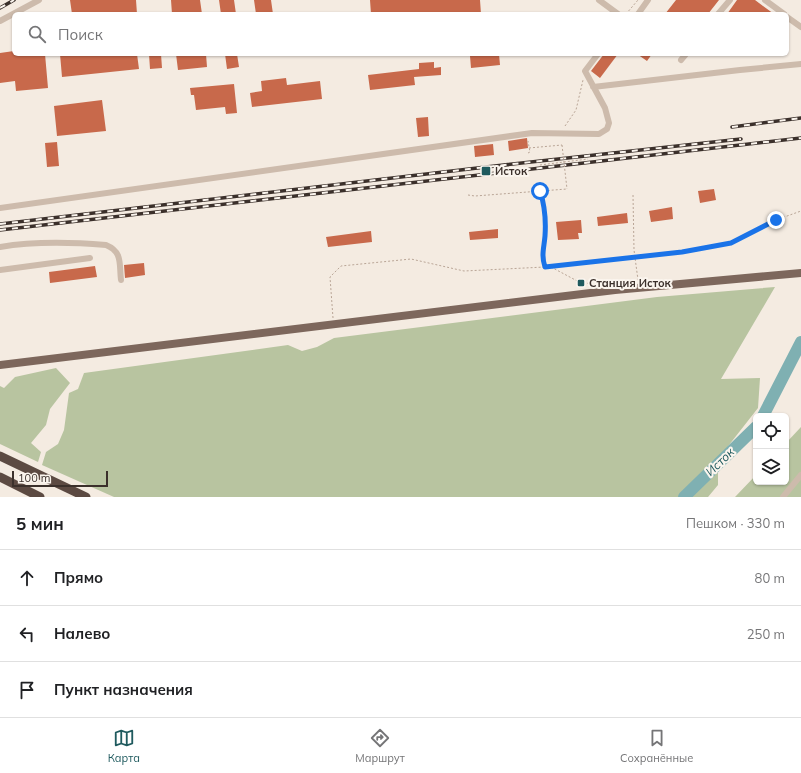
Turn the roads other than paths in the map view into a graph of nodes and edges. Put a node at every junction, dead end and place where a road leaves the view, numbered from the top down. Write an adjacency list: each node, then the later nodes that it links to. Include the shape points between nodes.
1 (38, 0): 6 (street)
2 (599, 0): 7 (street)
3 (648, 0): 8 (street)
4 (730, 0): 9 (street)
5 (765, 0): 10 (street)
6 (16, 12)
7 (615, 12)
8 (639, 12)
9 (720, 12)
10 (781, 12)
11 (12, 14): 13 (street)
12 (789, 18): 14 (street)
13 (0, 21)
14 (801, 27)
15 (596, 56): 19 (street, via 584,71)
16 (684, 56): 17 (street)
17 (681, 60)
18 (801, 64): 19 (street)
19 (593, 87): 20 (street, via 605,108 609,123 607,130 599,134 528,134)
20 (0, 208)
21 (0, 247): 25 (street, via 54,242 106,245 118,254)
22 (90, 258): 23 (street)
23 (0, 270)
24 (801, 274): 26 (main road, via 609,291)
25 (121, 280)
26 (0, 365)
27 (0, 456): 31 (highway)
28 (801, 475): 32 (street)
29 (0, 477): 30 (highway)
30 (40, 497)
31 (86, 497)
32 (782, 497)

